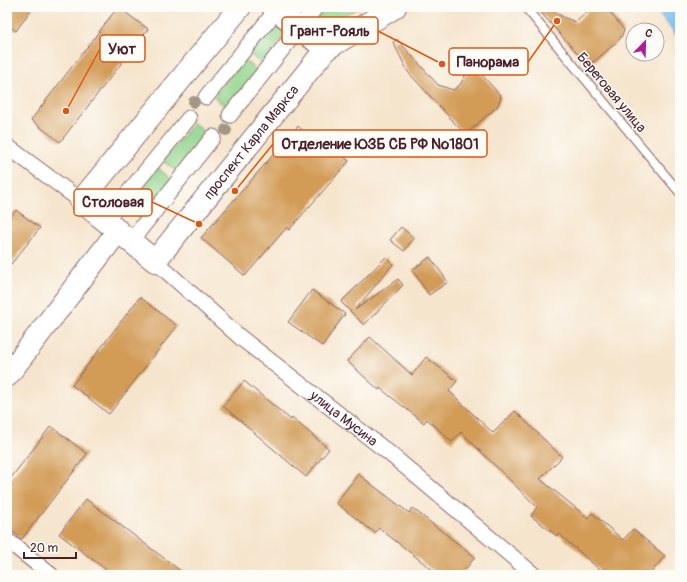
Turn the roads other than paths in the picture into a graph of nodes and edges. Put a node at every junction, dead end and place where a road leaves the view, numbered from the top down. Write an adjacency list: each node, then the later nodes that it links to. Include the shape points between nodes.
1 (240, 7): 14 (street)
2 (316, 7): 6 (street)
3 (395, 7): 7 (street, проспект Карла Маркса)
4 (525, 7): 13 (lane, Береговая улица)
5 (276, 8): 6 (street); 8 (street)
6 (299, 27): 7 (street); 9 (street)
7 (326, 49): 16 (street, проспект Карла Маркса)
8 (206, 97)
9 (230, 115)
10 (189, 118): 15 (street)
11 (213, 137): 15 (street)
12 (10, 153): 14 (street)
13 (680, 193)
14 (81, 201): 15 (street)
15 (118, 231): 16 (street); 17 (street)
16 (155, 261): 20 (street, улица Мусина, via 241,338 389,453)
17 (7, 376)
18 (7, 540): 19 (street)
19 (51, 575)
20 (534, 575)

